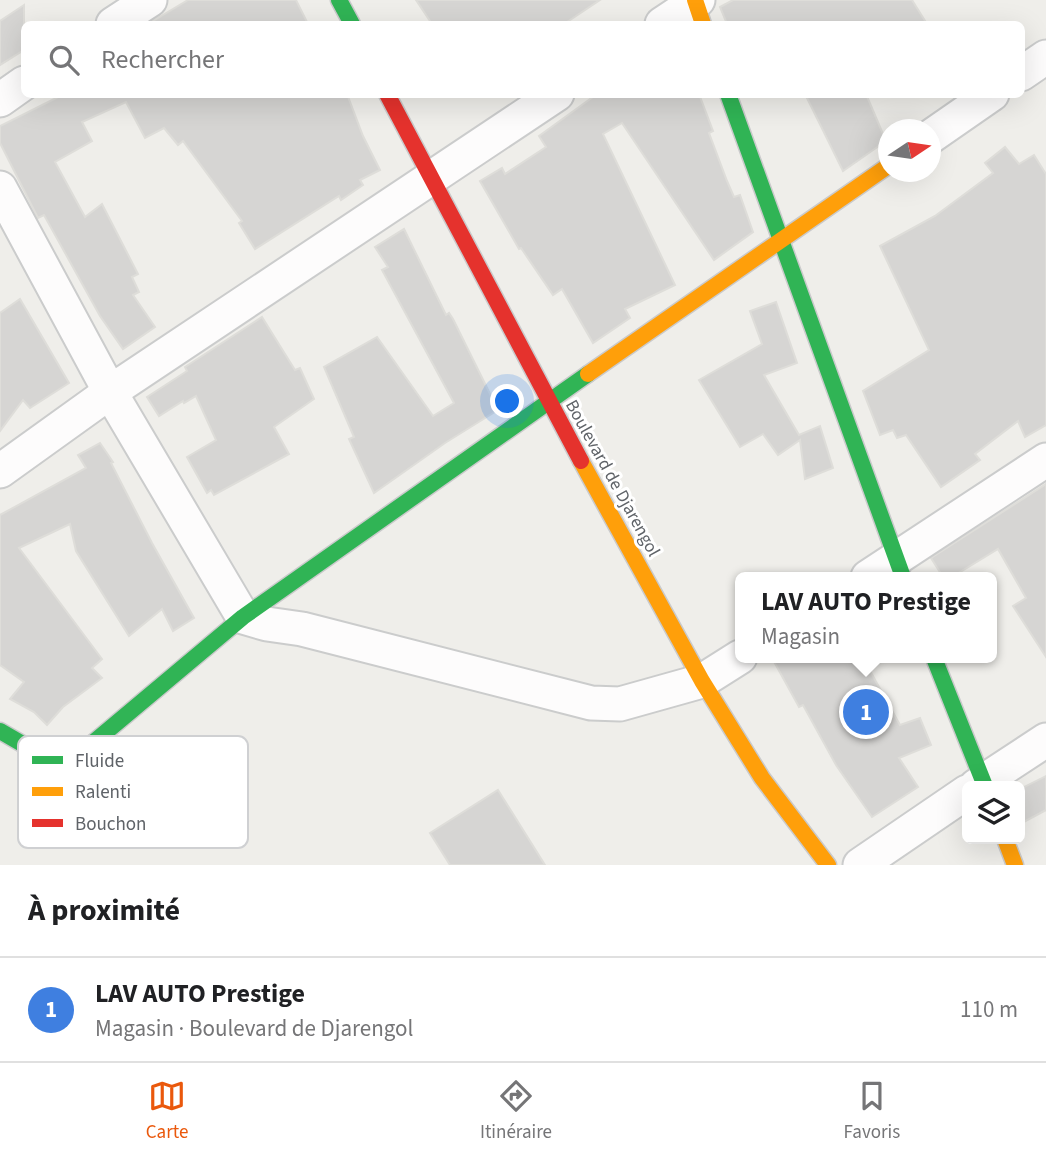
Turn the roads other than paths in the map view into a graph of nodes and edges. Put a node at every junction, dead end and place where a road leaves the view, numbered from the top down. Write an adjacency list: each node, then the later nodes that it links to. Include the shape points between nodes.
1 (150, 0): 4 (street)
2 (339, 0): 5 (main road)
3 (698, 7): 6 (street)
4 (118, 21)
5 (350, 21)
6 (668, 21)
7 (1046, 57): 8 (street)
8 (1025, 71)
9 (21, 85): 14 (street)
10 (389, 98): 17 (main road, Boulevard de Djarengol)
11 (551, 98): 17 (street)
12 (729, 98): 19 (main road)
13 (986, 98): 15 (street)
14 (0, 100)
15 (941, 129)
16 (878, 173): 19 (main road)
17 (430, 180): 20 (street); 21 (main road, Boulevard de Djarengol)
18 (0, 188): 20 (street)
19 (779, 241): 21 (main road); 24 (main road)
20 (110, 392): 23 (street); 25 (street)
21 (548, 401): 25 (main road); 28 (main road, Boulevard de Djarengol)
22 (1046, 460): 24 (street)
23 (0, 471)
24 (900, 569)
25 (243, 617): 28 (street, via 591,703 620,704); 30 (main road)
26 (735, 660): 28 (street)
27 (936, 663): 33 (main road)
28 (702, 681): 37 (main road, Boulevard de Djarengol, via 762,778)
29 (0, 732): 32 (main road)
30 (101, 736)
31 (1046, 740): 34 (street)
32 (18, 742)
33 (976, 781)
34 (985, 781)
35 (962, 797): 38 (street)
36 (1007, 844): 39 (main road)
37 (828, 865)
38 (860, 865)
39 (1015, 865)

